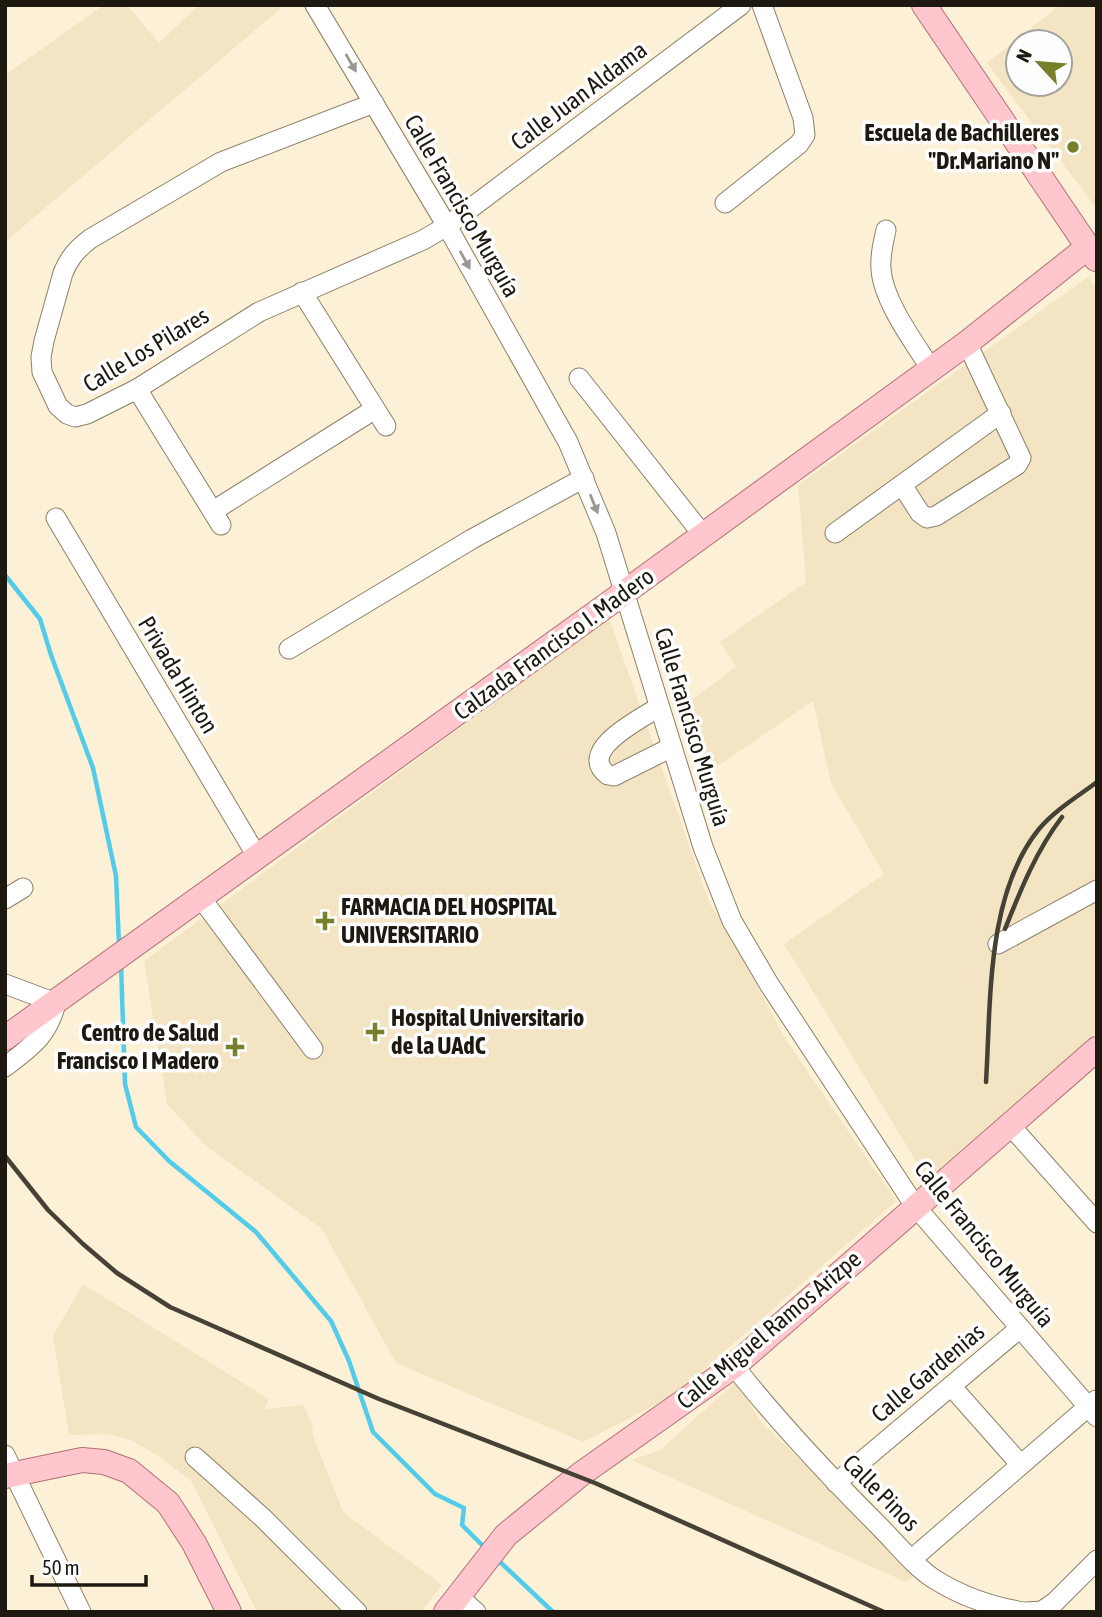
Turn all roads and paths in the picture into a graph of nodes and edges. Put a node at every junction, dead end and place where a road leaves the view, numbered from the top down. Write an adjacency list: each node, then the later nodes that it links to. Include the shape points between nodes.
1 (315, 5): 5 (street, Calle Francisco Murguía, one-way to 5)
2 (741, 5): 7 (street, Calle Juan Aldama)
3 (762, 5): 6 (street, via 805,135)
4 (924, 5): 9 (main road)
5 (374, 103): 7 (street, Calle Francisco Murguía); 14 (street, Calle Los Pilares, via 221,162 77,249 63,273 44,341 42,365 47,386 58,406 75,417)
6 (725, 203)
7 (447, 226): 10 (street, Calle Los Pilares); 16 (street, Calle Francisco Murguía, one-way to 16)
8 (886, 230): 12 (street, via 880,268 883,281)
9 (1094, 250): 11 (main road, Calzada Francisco I. Madero)
10 (302, 292): 14 (street, Calle Los Pilares, via 227,330); 14 (street, via 381,418 217,519)
11 (967, 342): 12 (main road, Calzada Francisco I. Madero); 15 (street)
12 (931, 369): 20 (main road, Calzada Francisco I. Madero)
13 (579, 378): 20 (street)
14 (137, 389)
15 (1001, 412): 17 (street); 17 (street, via 1019,451 1017,465 927,518)
16 (584, 478): 21 (street, Calle Francisco Murguía, one-way to 21); 22 (street)
17 (902, 485): 19 (street)
18 (56, 518): 25 (street, Privada Hinton)
19 (835, 533)
20 (703, 535): 21 (main road, Calzada Francisco I. Madero)
21 (625, 592): 23 (street, Calle Francisco Murguía); 25 (main road, Calzada Francisco I. Madero)
22 (289, 649)
23 (659, 707): 24 (street, Calle Francisco Murguía); 24 (street, via 607,742 600,765 614,776)
24 (672, 747): 38 (street, Calle Francisco Murguía, via 732,921)
25 (258, 858): 28 (main road, Calzada Francisco I. Madero)
26 (23, 888): 29 (street)
27 (1097, 890): 30 (street)
28 (201, 898): 32 (main road, Calzada Francisco I. Madero); 34 (street)
29 (5, 899)
30 (998, 944)
31 (5, 984): 32 (street)
32 (56, 1003): 33 (main road, Calzada Francisco I. Madero); 36 (street, via 45,1034)
33 (5, 1038)
34 (313, 1049)
35 (1097, 1049): 37 (main road, Calle Miguel Ramos Arizpe)
36 (5, 1067)
37 (1009, 1124): 38 (main road, Calle Miguel Ramos Arizpe); 39 (street)
38 (915, 1206): 40 (street, Calle Francisco Murguía); 41 (main road, Calle Miguel Ramos Arizpe)
39 (1097, 1223)
40 (1020, 1328): 42 (street, Calle Gardenias); 43 (street, Calle Francisco Murguía)
41 (734, 1366): 47 (street, Calle Pinos); 50 (main road, Calle Miguel Ramos Arizpe, via 581,1474 506,1535 474,1577)
42 (951, 1386): 45 (street); 47 (street, Calle Gardenias)
43 (1094, 1408): 45 (street)
44 (195, 1457): 54 (street)
45 (1021, 1465): 48 (street)
46 (8, 1468): 52 (street); 53 (main road, via 82,1460 129,1471 168,1503)
47 (836, 1483): 48 (street, Calle Pinos)
48 (912, 1559): 55 (street, Calle Pinos, via 952,1589)
49 (1097, 1560): 51 (street)
50 (460, 1607)
51 (1042, 1611): 55 (street, Calle Pinos)
52 (80, 1612)
53 (229, 1612)
54 (357, 1612)
55 (1025, 1612)

